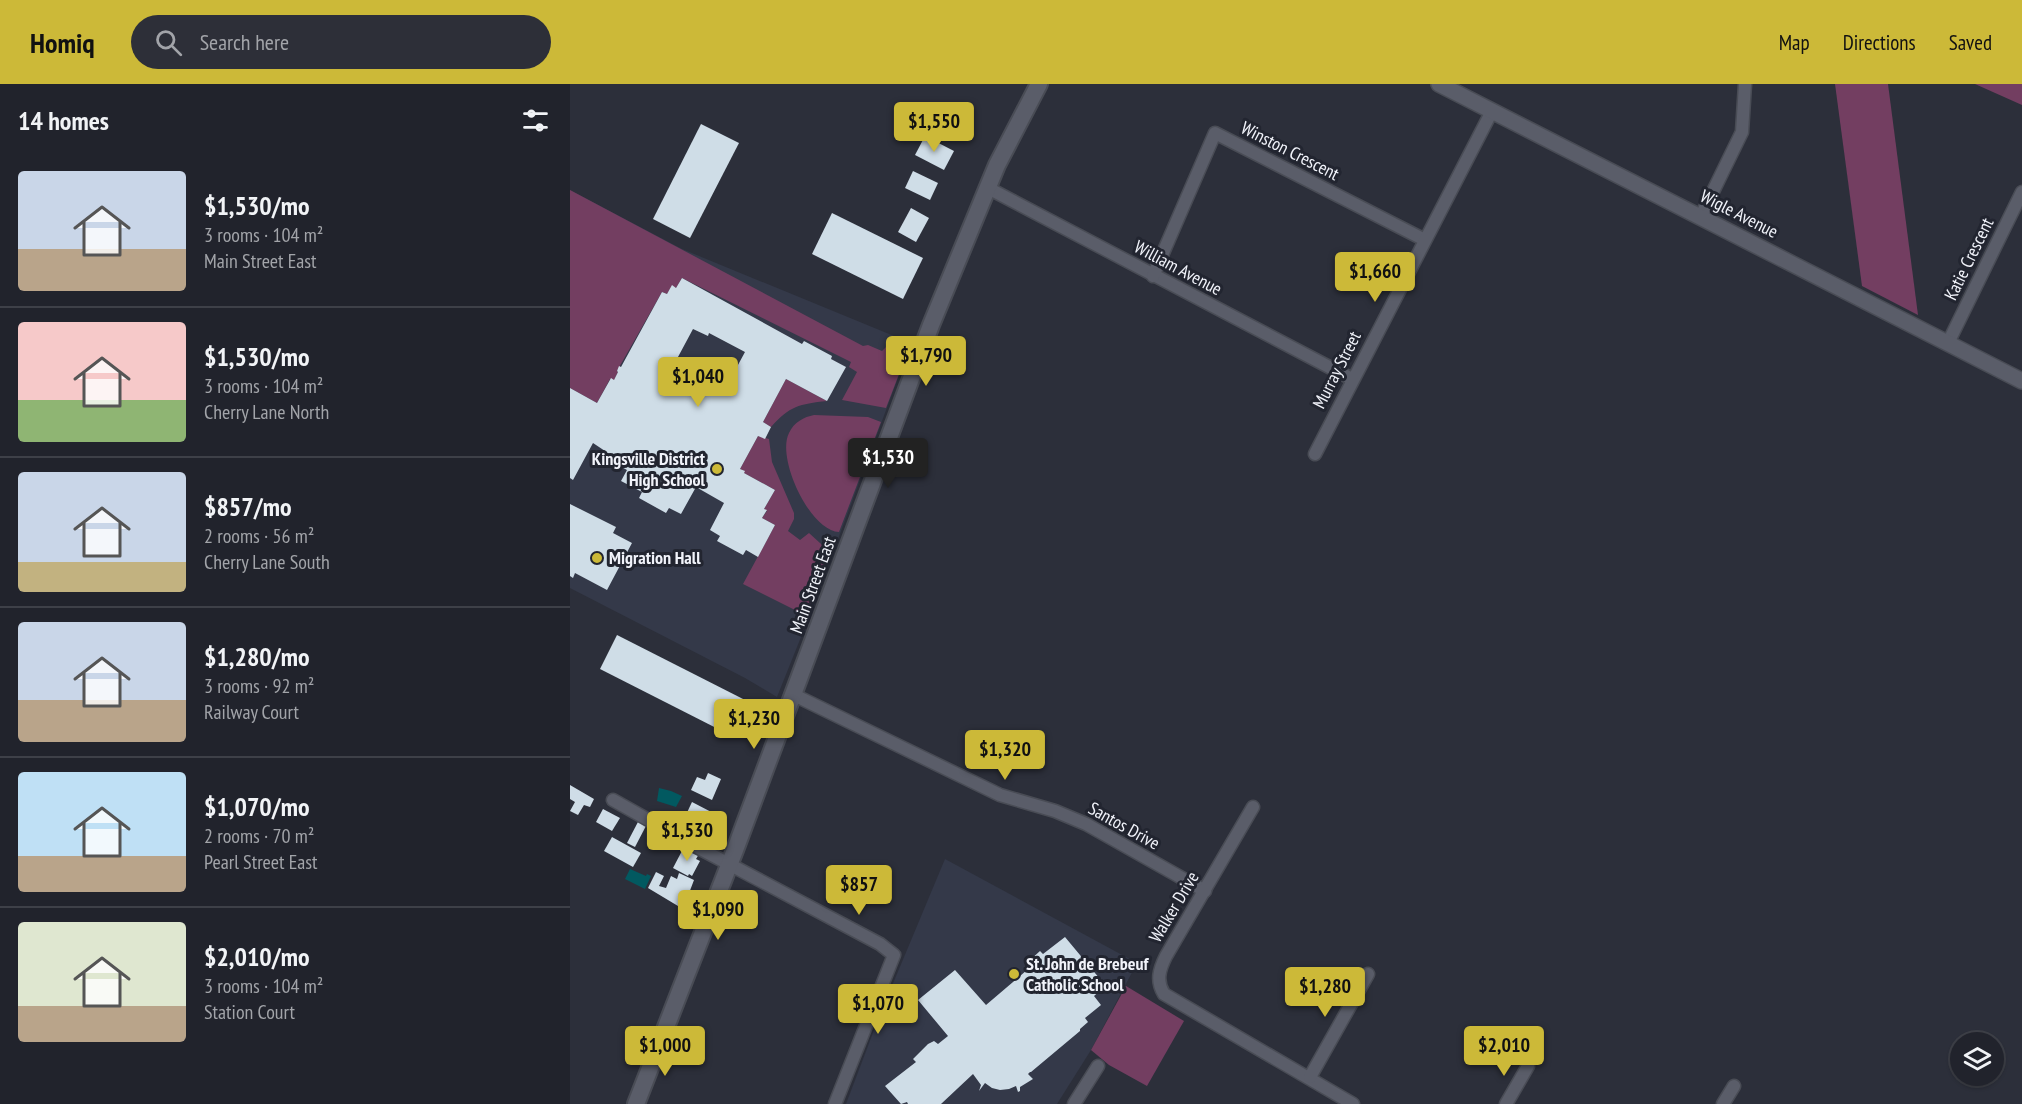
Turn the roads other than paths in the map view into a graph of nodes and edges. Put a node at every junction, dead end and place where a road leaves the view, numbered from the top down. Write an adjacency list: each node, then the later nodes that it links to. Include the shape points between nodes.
1 (1039, 84): 5 (main road, Main Street East)
2 (1438, 84): 4 (street, Wigle Avenue)
3 (1745, 84): 7 (street, via 1742,132)
4 (1492, 111): 7 (street, Wigle Avenue); 8 (street, Murray Street)
5 (988, 188): 9 (street, William Avenue); 14 (main road, Main Street East, via 931,325)
6 (2022, 192): 10 (street, Katie Crescent)
7 (1701, 216): 10 (street, Wigle Avenue)
8 (1425, 240): 9 (street, Winston Crescent, via 1215,133); 11 (street, Murray Street)
9 (1153, 276): 11 (street, William Avenue)
10 (1948, 343): 12 (street, Wigle Avenue)
11 (1352, 379): 13 (street, Murray Street)
12 (2022, 381)
13 (1315, 454)
14 (794, 695): 17 (main road, Main Street East); 18 (street, Santos Drive, via 1000,795 1086,824)
15 (614, 800): 17 (street)
16 (1253, 807): 18 (street, Walker Drive)
17 (730, 863): 24 (main road, Main Street East); 25 (street, via 894,955)
18 (1205, 891): 22 (street, Walker Drive, via 1160,968 1159,986 1164,994)
19 (1368, 974): 22 (street)
20 (1098, 1066): 26 (street)
21 (1528, 1066): 28 (street)
22 (1310, 1077): 27 (street, Walker Drive)
23 (1734, 1086): 29 (street)
24 (636, 1104)
25 (835, 1104)
26 (1074, 1104)
27 (1353, 1104)
28 (1506, 1104)
29 (1723, 1104)

